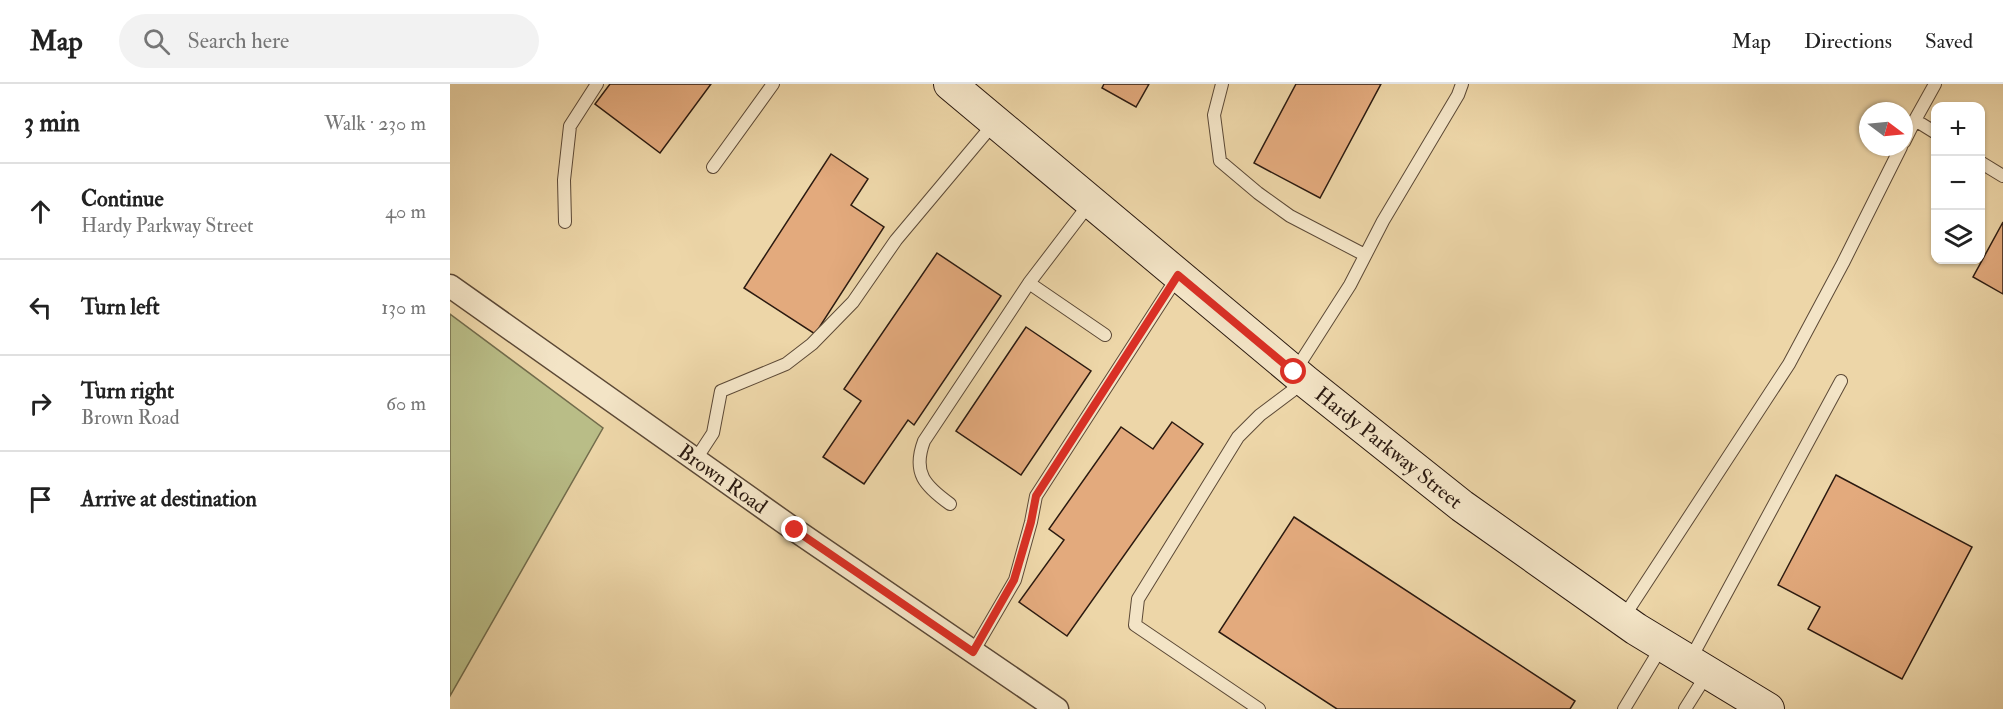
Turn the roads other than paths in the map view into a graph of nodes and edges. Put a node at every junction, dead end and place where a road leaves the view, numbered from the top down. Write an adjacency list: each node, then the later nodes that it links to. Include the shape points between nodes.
1 (597, 84): 16 (lane, via 570,126 564,180)
2 (773, 84): 13 (lane)
3 (1222, 84): 17 (lane, via 1214,115 1221,161 1290,216)
4 (1462, 84): 17 (lane)
5 (1935, 84): 7 (lane)
6 (955, 86): 8 (main road, Hardy Parkway Street)
7 (1915, 120): 9 (lane); 10 (lane)
8 (995, 122): 15 (main road, Hardy Parkway Street); 24 (lane, via 896,240 853,302 812,344 786,364 721,391 713,433)
9 (1913, 124)
10 (1931, 131)
11 (1896, 156): 26 (lane, via 1789,364)
12 (1985, 165): 14 (lane)
13 (713, 167)
14 (2003, 176)
15 (1091, 202): 18 (main road, Hardy Parkway Street); 19 (lane)
16 (565, 222)
17 (1365, 255): 22 (lane)
18 (1178, 275): 22 (main road, Hardy Parkway Street); 28 (lane, via 1036,496 1014,580)
19 (1029, 283): 21 (lane); 25 (lane, via 924,441 918,464 928,488)
20 (450, 286): 24 (street, Brown Road)
21 (1106, 335)
22 (1299, 376): 26 (main road, Hardy Parkway Street, via 1462,506); 31 (lane, via 1238,437 1138,599 1135,626)
23 (1841, 381): 29 (lane)
24 (696, 459): 28 (street, Brown Road)
25 (950, 504)
26 (1622, 619): 27 (main road, Hardy Parkway Street)
27 (1663, 645): 29 (main road, Hardy Parkway Street); 32 (lane)
28 (973, 652): 30 (street, Brown Road)
29 (1698, 667): 33 (lane); 34 (main road, Hardy Parkway Street)
30 (1057, 709)
31 (1259, 709)
32 (1624, 709)
33 (1685, 709)
34 (1768, 709)

